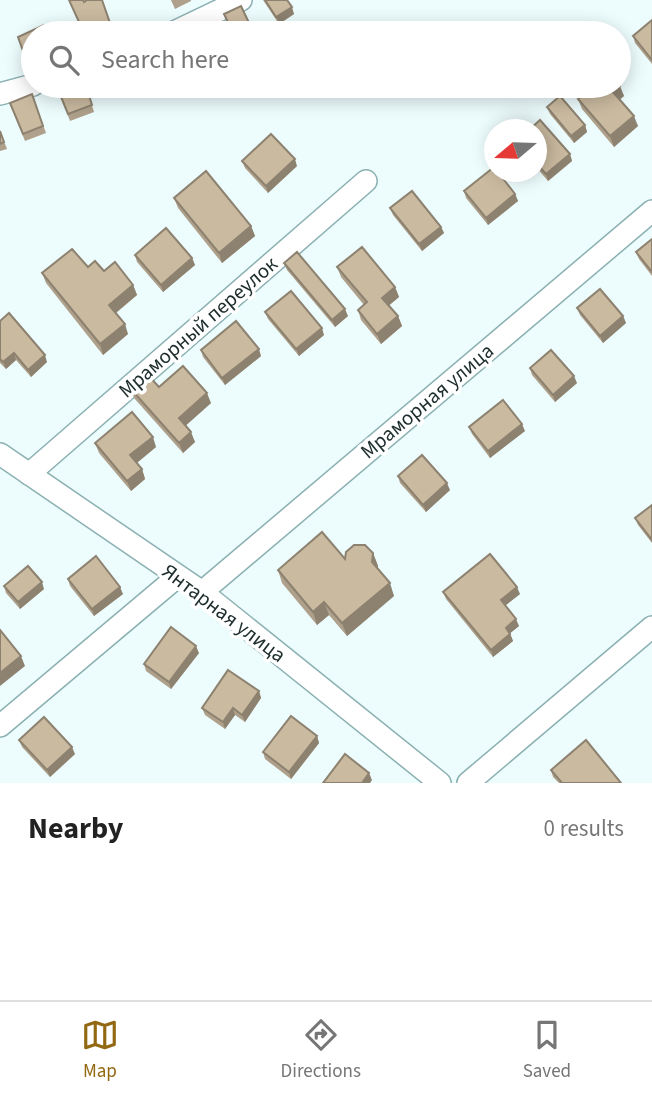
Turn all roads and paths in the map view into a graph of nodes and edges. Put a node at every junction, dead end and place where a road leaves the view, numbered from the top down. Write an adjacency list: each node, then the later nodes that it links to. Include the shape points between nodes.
1 (241, 0): 2 (street)
2 (197, 21)
3 (21, 88): 4 (street)
4 (0, 94)
5 (366, 181): 8 (street, Мраморный переулок)
6 (652, 211): 10 (street, Мраморная улица)
7 (0, 454): 8 (street, Янтарная улица)
8 (29, 474): 9 (street, Янтарная улица)
9 (177, 577): 10 (street, Янтарная улица); 12 (street)
10 (202, 592): 13 (street, Янтарная улица)
11 (652, 627): 14 (street)
12 (0, 726)
13 (440, 783)
14 (468, 783)

